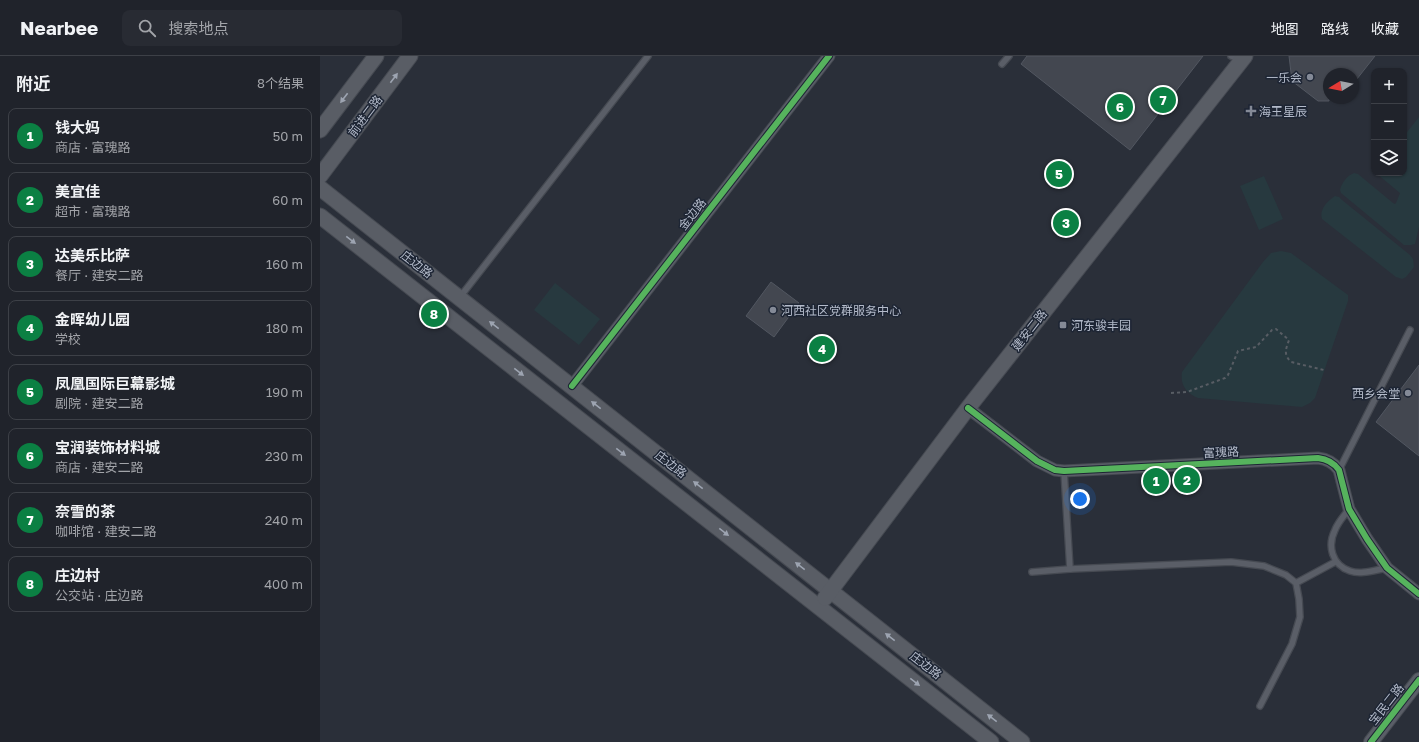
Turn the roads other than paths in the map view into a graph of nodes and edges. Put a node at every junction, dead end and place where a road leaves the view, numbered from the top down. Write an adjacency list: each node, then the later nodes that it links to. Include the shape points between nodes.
1 (376, 56): 8 (main road, one-way to 8)
2 (410, 56): 9 (main road, 前进二路, one-way to 2)
3 (648, 56): 12 (lane)
4 (829, 56): 14 (street, 金边路)
5 (1009, 56): 7 (lane)
6 (1239, 57): 15 (main road, 建安二路)
7 (1002, 64)
8 (320, 130)
9 (320, 176)
10 (320, 188): 12 (main road, 庄边路)
11 (320, 216): 26 (main road, 庄边路, one-way to 26)
12 (460, 298): 14 (main road, 庄边路, one-way to 12)
13 (1410, 330): 16 (lane)
14 (572, 386): 24 (main road, 庄边路, one-way to 14)
15 (968, 408): 17 (street, 富瑰路, via 1037,462); 24 (main road, 建安二路)
16 (1339, 470): 17 (street, 富瑰路, via 1336,465 1318,458); 18 (street)
17 (1064, 471): 20 (lane)
18 (1349, 509): 19 (lane, via 1334,530 1331,541); 21 (street)
19 (1335, 562): 21 (lane, via 1351,571); 23 (lane)
20 (1070, 568): 22 (lane); 23 (lane, via 1231,562 1264,566 1286,575)
21 (1387, 568): 25 (street)
22 (1032, 572)
23 (1296, 583): 28 (lane, via 1300,618 1292,644)
24 (831, 590): 26 (main road, 建安二路); 30 (main road, 庄边路, one-way to 24)
25 (1419, 594)
26 (818, 606): 29 (main road, 庄边路, one-way to 29)
27 (1419, 680): 31 (street, 宝民二路)
28 (1260, 706)
29 (991, 742)
30 (1022, 742)
31 (1371, 742)

